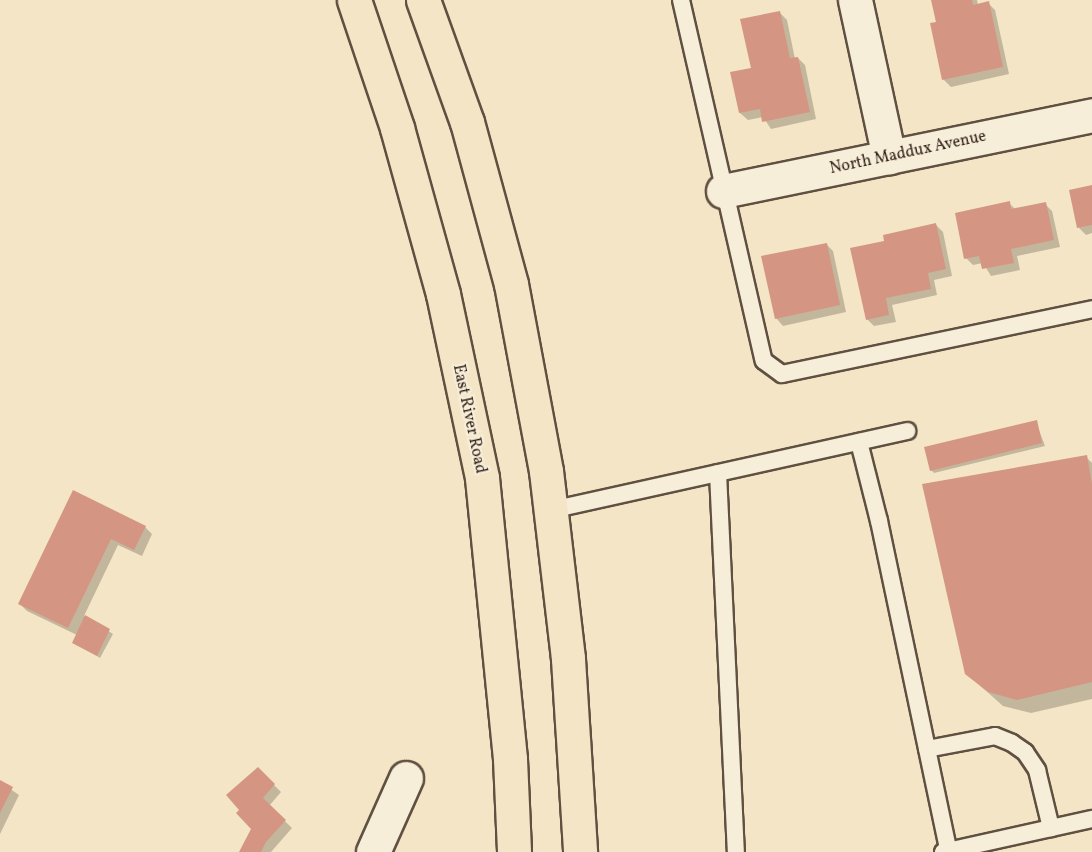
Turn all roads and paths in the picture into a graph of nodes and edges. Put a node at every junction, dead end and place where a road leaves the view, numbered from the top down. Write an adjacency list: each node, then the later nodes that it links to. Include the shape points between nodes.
1 (354, 0): 18 (main road, East River Road, via 397,128 443,294 482,478 510,759)
2 (423, 0): 12 (main road, via 467,122 511,284)
3 (681, 0): 7 (lane)
4 (855, 0): 6 (street)
5 (1092, 115): 6 (street, North Maddux Avenue)
6 (889, 157): 7 (street, North Maddux Avenue)
7 (723, 191): 8 (lane, via 764,361 782,374)
8 (1092, 309)
9 (907, 431): 10 (lane)
10 (859, 442): 11 (lane); 13 (lane)
11 (718, 473): 12 (lane); 20 (lane)
12 (551, 510): 19 (main road, via 568,658)
13 (927, 749): 16 (lane, via 995,736 1012,743 1025,752 1037,770); 21 (lane)
14 (406, 778): 17 (street)
15 (1092, 819): 16 (lane)
16 (1051, 828): 21 (lane)
17 (373, 852)
18 (514, 852)
19 (580, 852)
20 (736, 852)
21 (947, 852)

